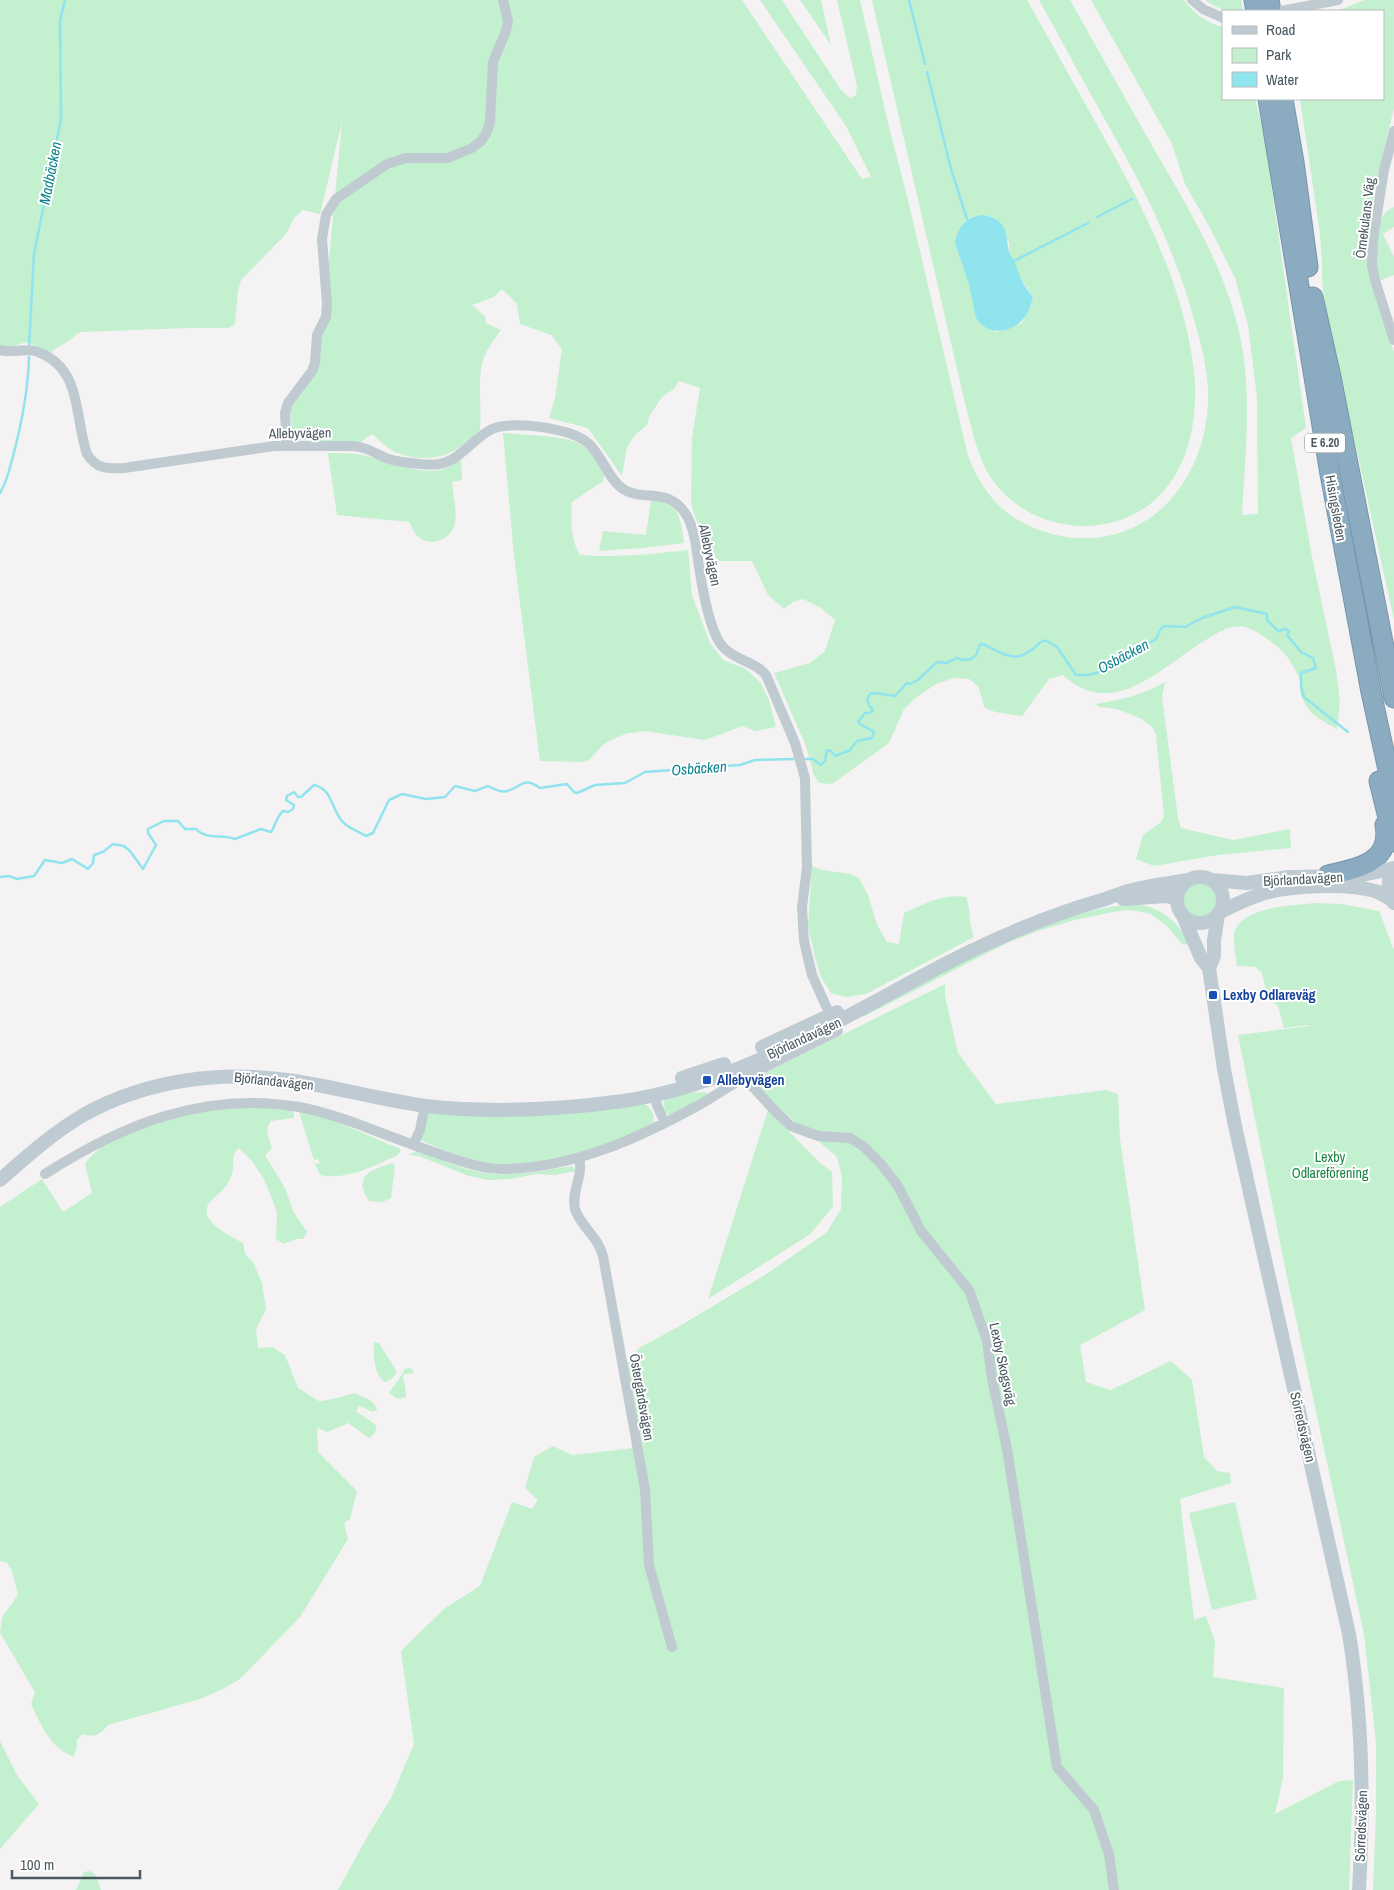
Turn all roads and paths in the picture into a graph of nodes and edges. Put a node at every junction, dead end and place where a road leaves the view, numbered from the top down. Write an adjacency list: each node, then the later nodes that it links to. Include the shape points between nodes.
1 (503, 0): 15 (street, via 508,22 493,62 490,122 481,140 472,148 448,158 406,158 387,164 336,199 326,215 322,239 328,304 326,317 317,335 312,371 288,403 285,413)
2 (1192, 0): 6 (street)
3 (1336, 0): 4 (street); 5 (street)
4 (1286, 10)
5 (1320, 10)
6 (1222, 18)
7 (1268, 100): 12 (highway, Hisingsleden / E 6.20)
8 (1284, 100): 11 (highway, Hisingsleden / E 6.20)
9 (1291, 100): 11 (street)
10 (1394, 131): 13 (street, Örnekulans Väg, via 1384,170 1372,266)
11 (1290, 138): 12 (highway, Hisingsleden / E 6.20)
12 (1306, 291): 16 (highway, Hisingsleden / E 6.20, via 1340,471); 17 (highway, via 1331,377); 19 (highway, via 1301,336 1327,533)
13 (1394, 338)
14 (1, 352): 15 (street, Allebyvägen, via 36,351 50,358 62,370 73,388 87,454 103,468)
15 (287, 446): 31 (street, Allebyvägen, via 357,446 399,462 433,465 451,459 483,434 503,426 552,429 579,436 594,449 624,489 672,500 681,508 693,532 716,636 731,654 758,667 766,675 799,754 806,786 804,941 812,975)
16 (1357, 593): 18 (highway, Hisingsleden / E 6.20); 19 (highway, Hisingsleden / E 6.20)
17 (1394, 698)
18 (1394, 740)
19 (1390, 804): 20 (highway); 22 (highway, via 1384,821 1386,840 1381,853 1362,867)
20 (1394, 842)
21 (1394, 868): 22 (street, Björlandavägen, via 1358,876); 27 (street, via 1388,884)
22 (1328, 875): 24 (street, Björlandavägen, via 1246,883)
23 (1188, 880): 24 (street, via 1201,877); 25 (street); 26 (street, Björlandavägen, via 1127,891)
24 (1212, 880): 28 (street, via 1222,892)
25 (1177, 898): 26 (street, Björlandavägen); 29 (street)
26 (1105, 899): 31 (street, Björlandavägen, via 1028,925)
27 (1393, 902): 28 (street, Björlandavägen, via 1375,891 1336,886 1297,888 1260,894)
28 (1219, 914): 29 (street, via 1202,924); 30 (street, Sörredsvägen, via 1214,956)
29 (1183, 916): 30 (street, Sörredsvägen, via 1201,958)
30 (1209, 968): 42 (street, Sörredsvägen, via 1235,1126 1351,1649 1362,1771)
31 (834, 1023): 32 (street, Björlandavägen, via 795,1053); 33 (street, Björlandavägen, via 706,1080)
32 (745, 1077): 35 (street); 41 (street, Lexby Skogsväg, via 791,1126 818,1136 853,1139 863,1146 898,1186 922,1231 970,1290 987,1342 1007,1449 1057,1767 1094,1810 1109,1854)
33 (654, 1090): 34 (street, Björlandavägen, via 625,1101 568,1107 487,1110); 35 (street)
34 (425, 1105): 36 (street); 39 (street, Björlandavägen, via 263,1077 230,1076 181,1081 128,1095 86,1114 42,1143)
35 (665, 1124): 37 (street, Björlandavägen)
36 (413, 1145): 37 (street, Björlandavägen, via 496,1169 528,1168); 38 (street, Björlandavägen, via 336,1116 272,1104 233,1102 190,1109 136,1125 101,1141)
37 (579, 1158): 40 (street, Östergårdsvägen, via 575,1207 598,1242 603,1256 645,1489 649,1565)
38 (45, 1174)
39 (0, 1180)
40 (672, 1647)
41 (1114, 1890)
42 (1359, 1890)

